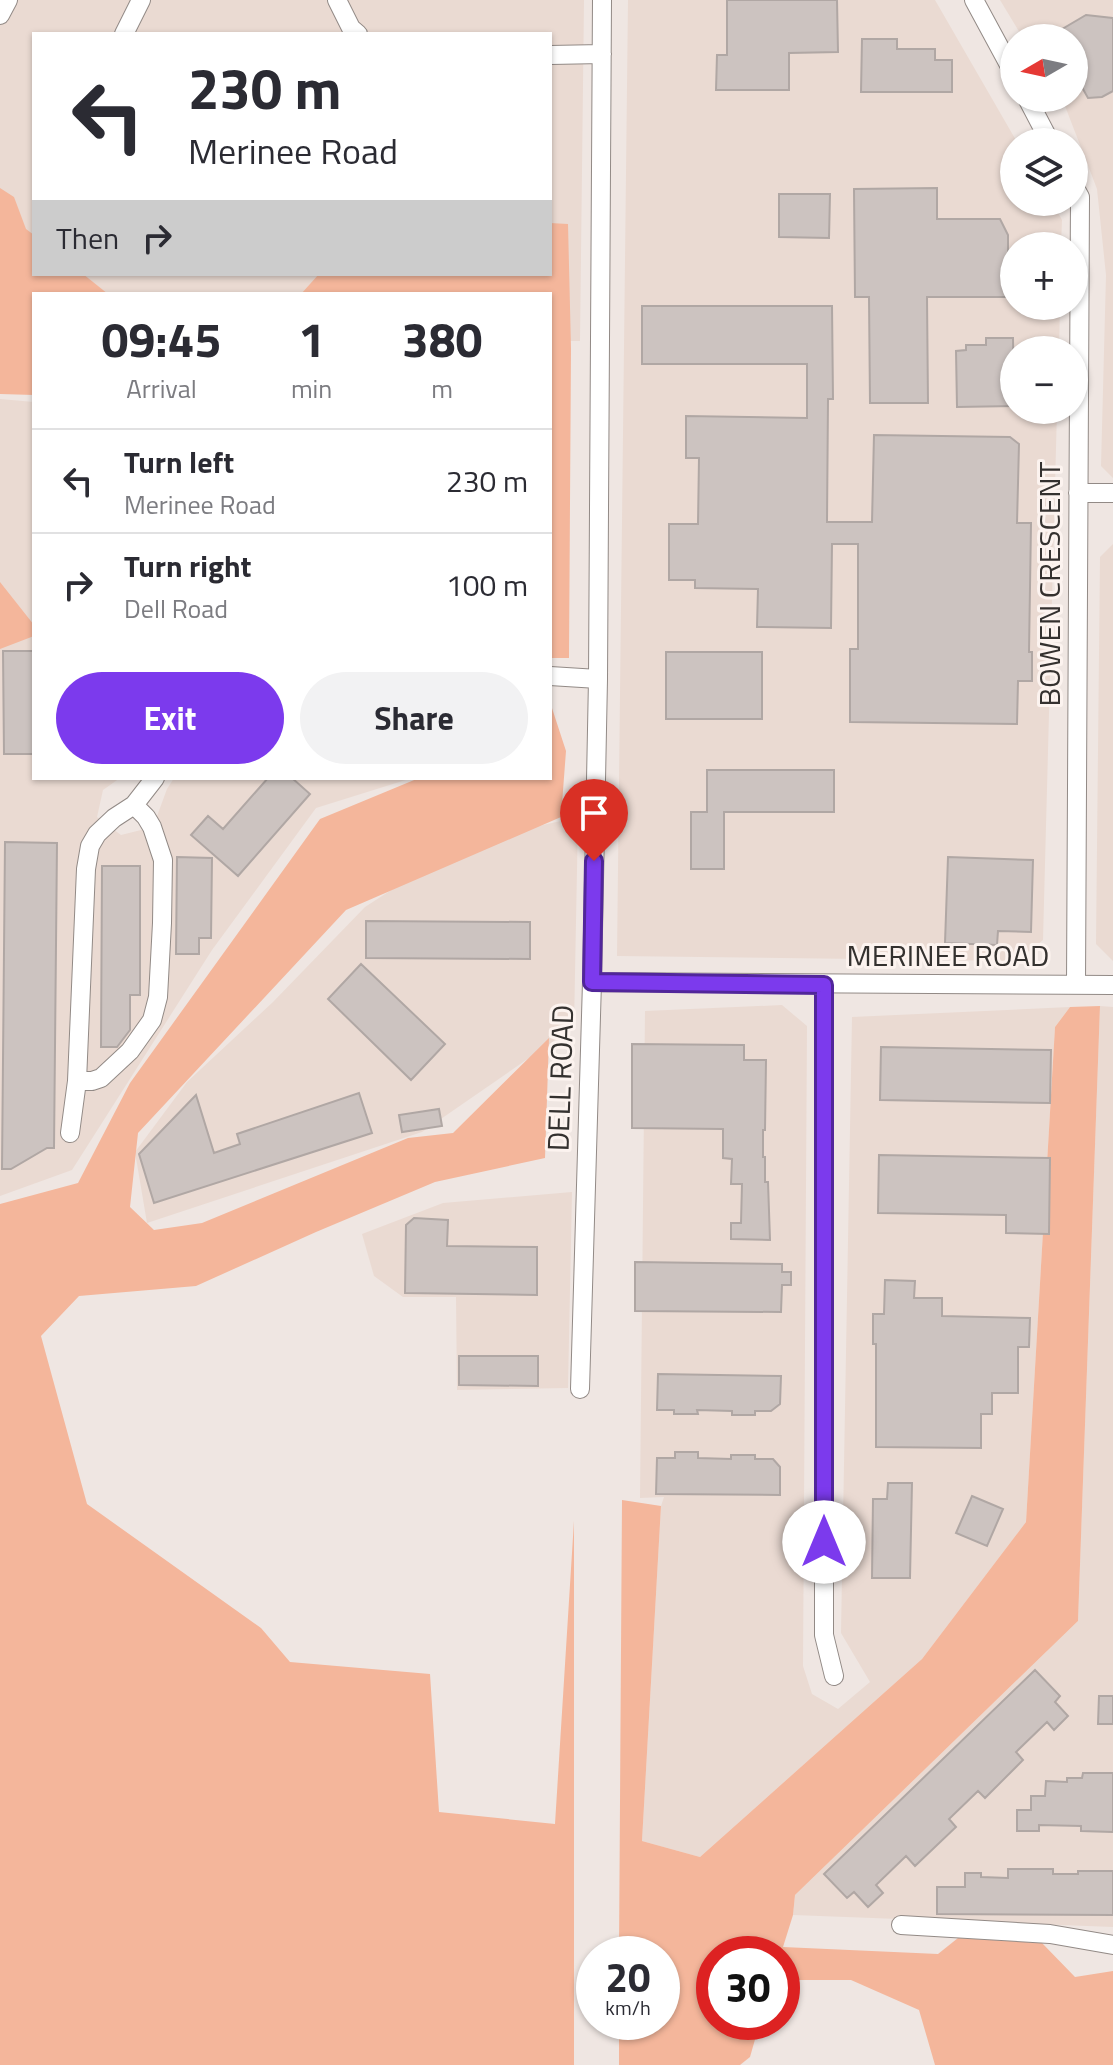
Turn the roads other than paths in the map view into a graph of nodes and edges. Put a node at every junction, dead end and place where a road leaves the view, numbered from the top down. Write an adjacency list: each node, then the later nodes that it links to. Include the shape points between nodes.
1 (8, 0): 6 (street)
2 (141, 0): 7 (street)
3 (337, 0): 8 (street)
4 (602, 0): 10 (street, DELL ROAD)
5 (974, 0): 9 (street)
6 (0, 15)
7 (125, 32)
8 (356, 32)
9 (1000, 48)
10 (602, 54): 11 (street); 16 (street, DELL ROAD)
11 (552, 55)
12 (1080, 216): 13 (street, BOWEN CRESCENT)
13 (1078, 493): 14 (street); 20 (street, BOWEN CRESCENT)
14 (1113, 493)
15 (552, 676): 16 (street)
16 (598, 679): 19 (street, DELL ROAD)
17 (153, 780): 18 (street)
18 (134, 805): 23 (street, via 107,824 90,846); 23 (street, via 152,827 163,860 158,997 152,1020 130,1051 101,1078)
19 (592, 982): 21 (street, MERINEE ROAD); 25 (street, DELL ROAD)
20 (1076, 984): 21 (street, MERINEE ROAD); 22 (street, MERINEE ROAD)
21 (824, 985): 26 (street, via 824,1635)
22 (1113, 985)
23 (77, 1081): 24 (street)
24 (70, 1133)
25 (580, 1389)
26 (834, 1676)
27 (901, 1925): 28 (street, via 1050,1934)
28 (1113, 1945)

